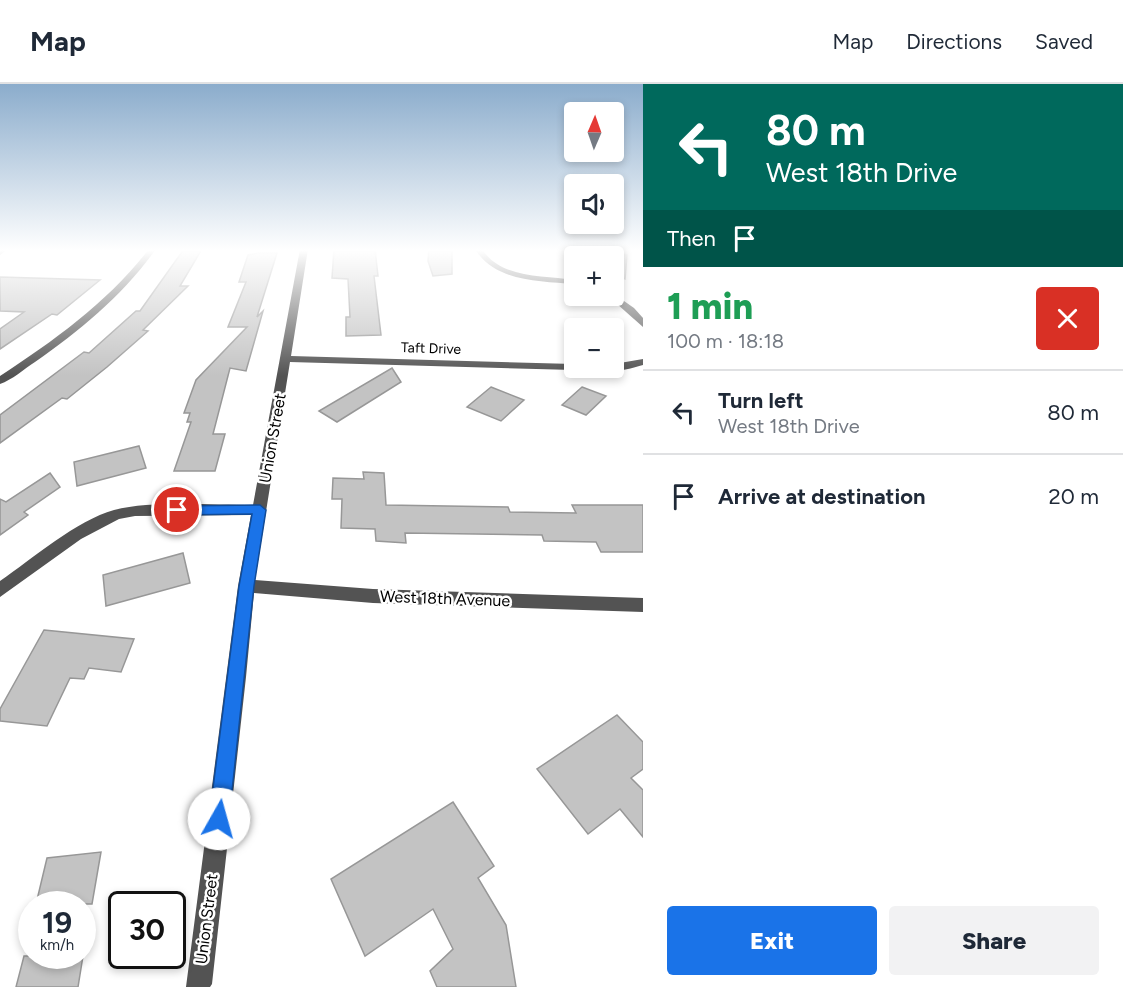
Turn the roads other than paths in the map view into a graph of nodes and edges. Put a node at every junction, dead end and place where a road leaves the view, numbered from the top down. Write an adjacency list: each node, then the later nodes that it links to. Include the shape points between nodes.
1 (117, 291): 9 (street, via 60,340)
2 (297, 291): 5 (street, Union Street)
3 (624, 305): 4 (street)
4 (643, 324)
5 (286, 359): 7 (street, Taft Drive); 10 (street, Union Street)
6 (643, 362): 8 (street)
7 (564, 367)
8 (624, 367)
9 (0, 381)
10 (260, 510): 11 (street, Union Street); 12 (street, via 135,511 115,515 68,541)
11 (246, 586): 13 (street, West 18th Avenue, via 373,596); 14 (street, Union Street)
12 (0, 590)
13 (643, 605)
14 (198, 984)

